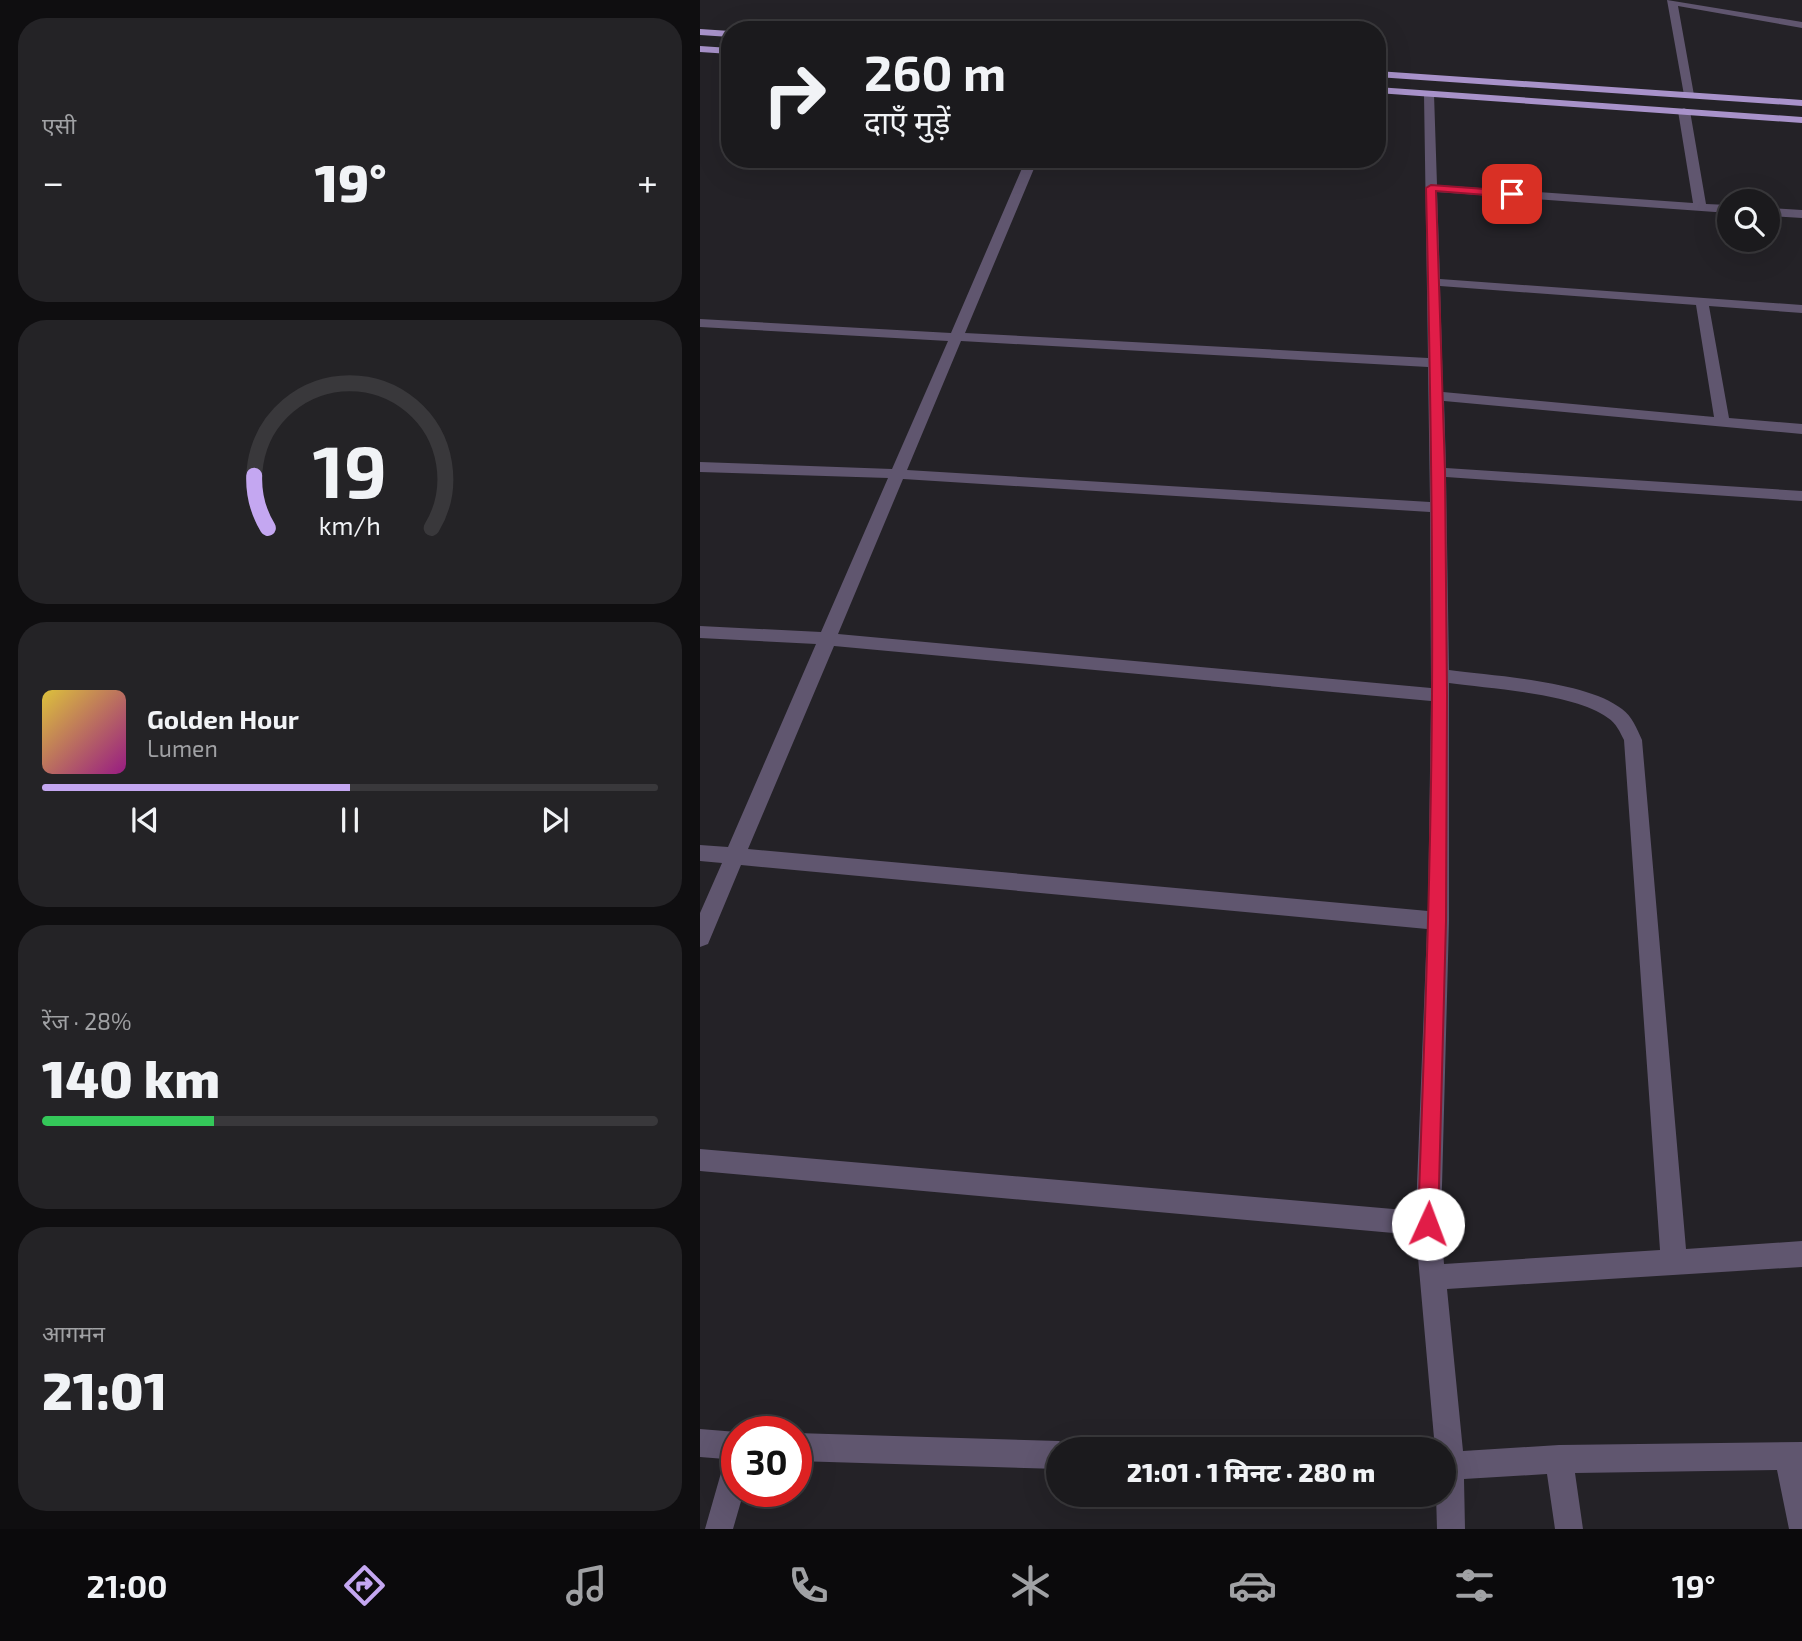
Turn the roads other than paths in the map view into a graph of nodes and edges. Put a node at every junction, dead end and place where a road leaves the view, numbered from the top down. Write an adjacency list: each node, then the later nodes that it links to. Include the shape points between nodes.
1 (1672, 1): 2 (street); 10 (street)
2 (1802, 24)
3 (700, 32): 4 (highway)
4 (721, 33)
5 (700, 49): 6 (highway)
6 (721, 50)
7 (1386, 75): 10 (highway)
8 (1386, 91): 9 (highway)
9 (1429, 94): 12 (highway); 15 (street)
10 (1689, 95): 11 (highway)
11 (1802, 103)
12 (1684, 111): 13 (highway); 16 (street)
13 (1802, 120)
14 (1028, 168): 24 (street)
15 (1431, 188): 16 (street); 20 (street)
16 (1700, 207): 17 (street)
17 (1717, 208)
18 (1780, 213): 19 (street)
19 (1802, 214)
20 (1433, 282): 21 (street); 25 (street)
21 (1702, 302): 22 (street); 27 (street)
22 (1802, 309)
23 (700, 324): 24 (street)
24 (957, 337): 25 (street); 31 (street)
25 (1434, 363): 26 (street)
26 (1435, 396): 27 (street); 30 (street)
27 (1722, 422): 28 (street)
28 (1802, 429)
29 (700, 467): 31 (street)
30 (1438, 471): 32 (street); 33 (street)
31 (899, 474): 33 (street); 35 (street)
32 (1802, 496)
33 (1436, 507): 36 (street)
34 (700, 632): 35 (street)
35 (829, 639): 36 (street); 38 (street)
36 (1439, 685): 39 (street); 44 (street, via 1577,698 1620,716 1633,740)
37 (700, 853): 38 (street)
38 (737, 856): 39 (street); 40 (street)
39 (1437, 921): 42 (street)
40 (700, 937)
41 (700, 1160): 42 (street)
42 (1428, 1224): 45 (street)
43 (1802, 1254): 44 (street)
44 (1674, 1263): 45 (street)
45 (1434, 1277): 46 (street)
46 (1445, 1437)
47 (700, 1443): 48 (street)
48 (721, 1445)
49 (812, 1447): 50 (street)
50 (1046, 1455)
51 (1795, 1455): 52 (street); 56 (street)
52 (1550, 1459): 53 (street); 59 (street)
53 (1456, 1465)
54 (725, 1507): 57 (street)
55 (1450, 1507): 58 (street)
56 (1802, 1525)
57 (719, 1529)
58 (1451, 1529)
59 (1569, 1529)

